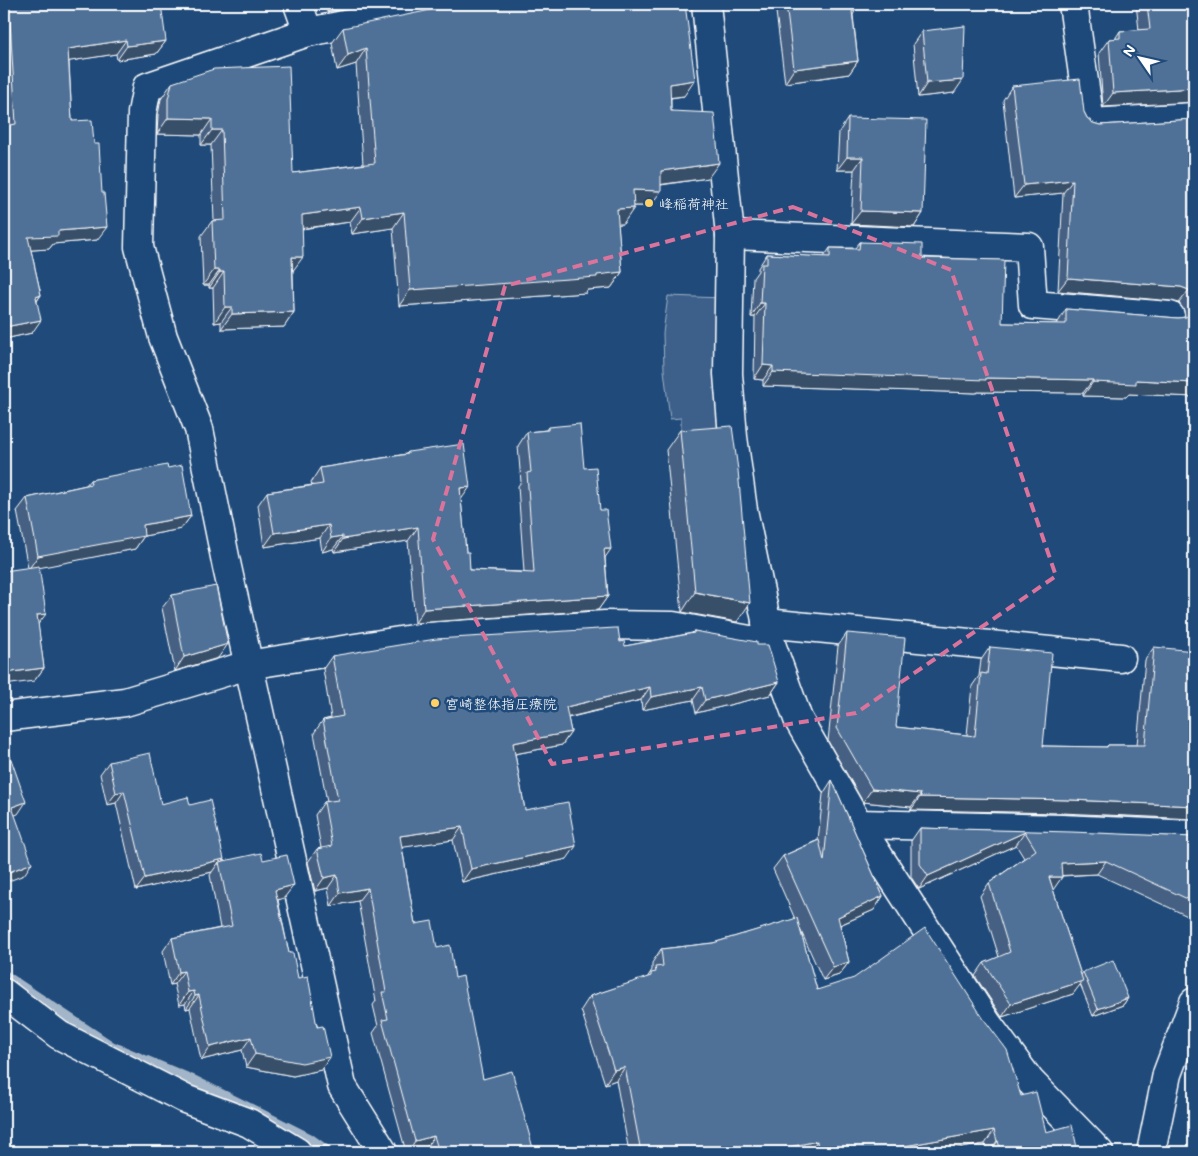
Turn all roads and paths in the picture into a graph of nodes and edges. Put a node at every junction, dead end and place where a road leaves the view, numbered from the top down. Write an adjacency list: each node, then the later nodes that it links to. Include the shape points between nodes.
1 (298, 4): 5 (street)
2 (452, 4): 5 (street)
3 (706, 4): 7 (street)
4 (1072, 4): 6 (street, via 1090,123)
5 (308, 32): 11 (street, via 147,87 142,113 140,247 164,337 199,429)
6 (1194, 117)
7 (730, 235): 8 (street, via 1029,247 1033,305); 9 (street, via 728,374 733,437 743,510)
8 (1170, 316)
9 (769, 633): 10 (street); 11 (street, via 605,625 425,637); 13 (street, via 798,719)
10 (1121, 658)
11 (248, 666): 12 (street, via 125,702); 18 (street, via 342,1086)
12 (4, 716)
13 (858, 824): 14 (street); 19 (street, via 987,1023 1030,1081)
14 (1194, 835)
15 (4, 993): 17 (street, via 59,1035 185,1099 248,1123)
16 (1194, 1002): 20 (street, via 1167,1074)
17 (297, 1152)
18 (383, 1152)
19 (1099, 1152)
20 (1151, 1152)

